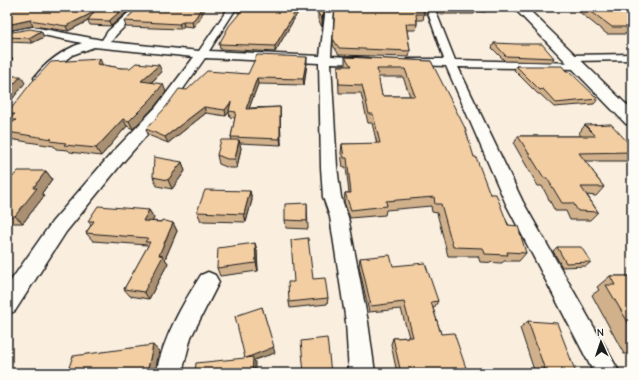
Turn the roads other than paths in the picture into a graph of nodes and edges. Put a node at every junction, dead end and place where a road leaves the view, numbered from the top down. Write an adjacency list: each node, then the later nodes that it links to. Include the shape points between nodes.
1 (140, 7): 7 (street)
2 (233, 7): 8 (street)
3 (330, 7): 10 (street)
4 (430, 7): 14 (street)
5 (519, 7): 13 (street)
6 (7, 35): 7 (street, via 34,30 42,34)
7 (105, 43): 8 (street); 15 (street, via 90,44 62,56)
8 (202, 54): 10 (street); 18 (street, via 161,110 59,227)
9 (632, 57): 13 (street)
10 (325, 59): 11 (street); 20 (street, via 330,182 339,217 357,322)
11 (380, 61)
12 (396, 62): 14 (street)
13 (574, 62): 14 (street); 16 (street)
14 (450, 64): 21 (street, via 514,204)
15 (32, 86)
16 (632, 120)
17 (208, 282): 19 (street, via 186,319)
18 (7, 304)
19 (169, 373)
20 (362, 373)
21 (607, 373)

